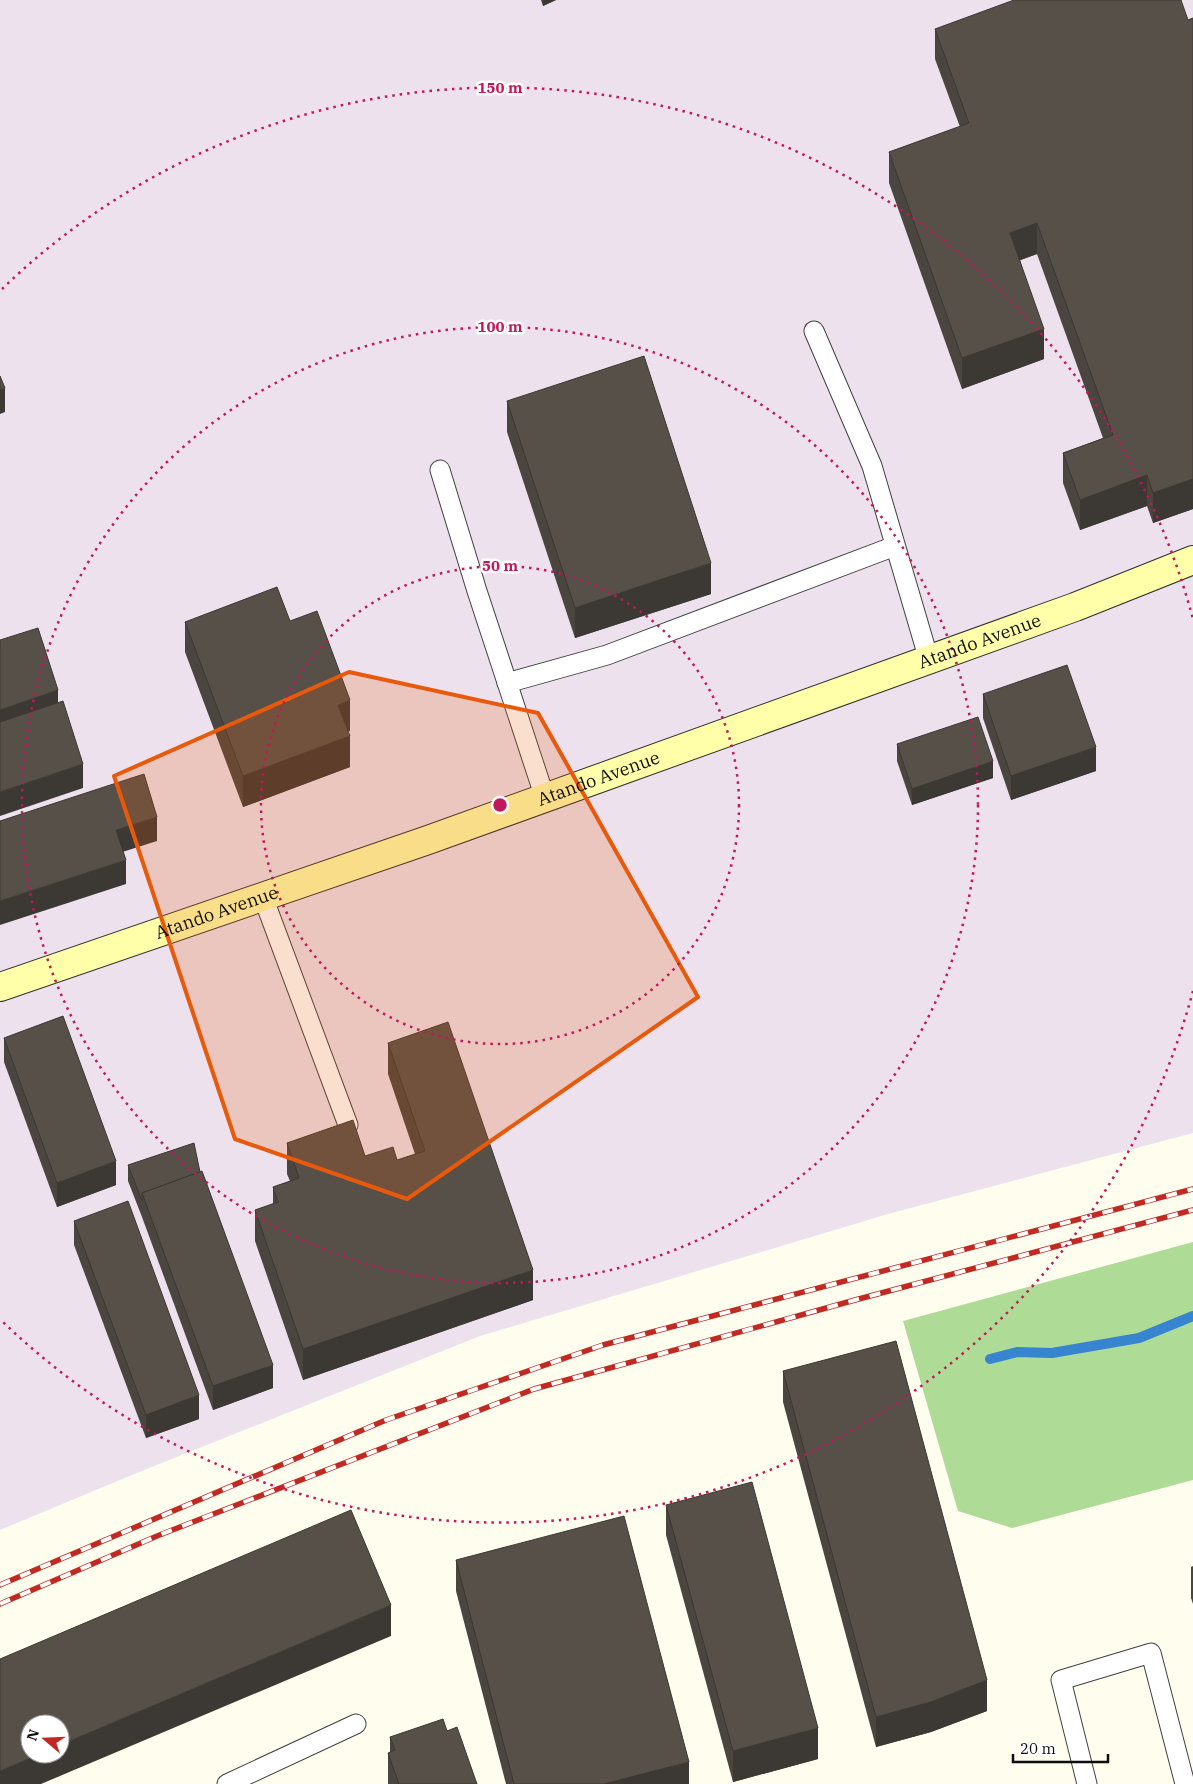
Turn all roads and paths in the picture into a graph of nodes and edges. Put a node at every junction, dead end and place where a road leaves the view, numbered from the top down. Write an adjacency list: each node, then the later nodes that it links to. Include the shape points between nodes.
1 (814, 331): 3 (lane, via 872,466)
2 (440, 470): 6 (lane)
3 (895, 546): 5 (lane); 6 (lane, via 607,656)
4 (1193, 560): 5 (main road, Atando Avenue)
5 (929, 660): 7 (main road, Atando Avenue)
6 (507, 683): 7 (lane)
7 (545, 798): 8 (main road, Atando Avenue)
8 (263, 897): 9 (main road, Atando Avenue); 10 (lane)
9 (0, 987)
10 (348, 1125)
11 (356, 1724): 12 (lane)
12 (226, 1784)
13 (1088, 1784): 14 (lane, via 1061,1680 1151,1653)
14 (1185, 1784)

